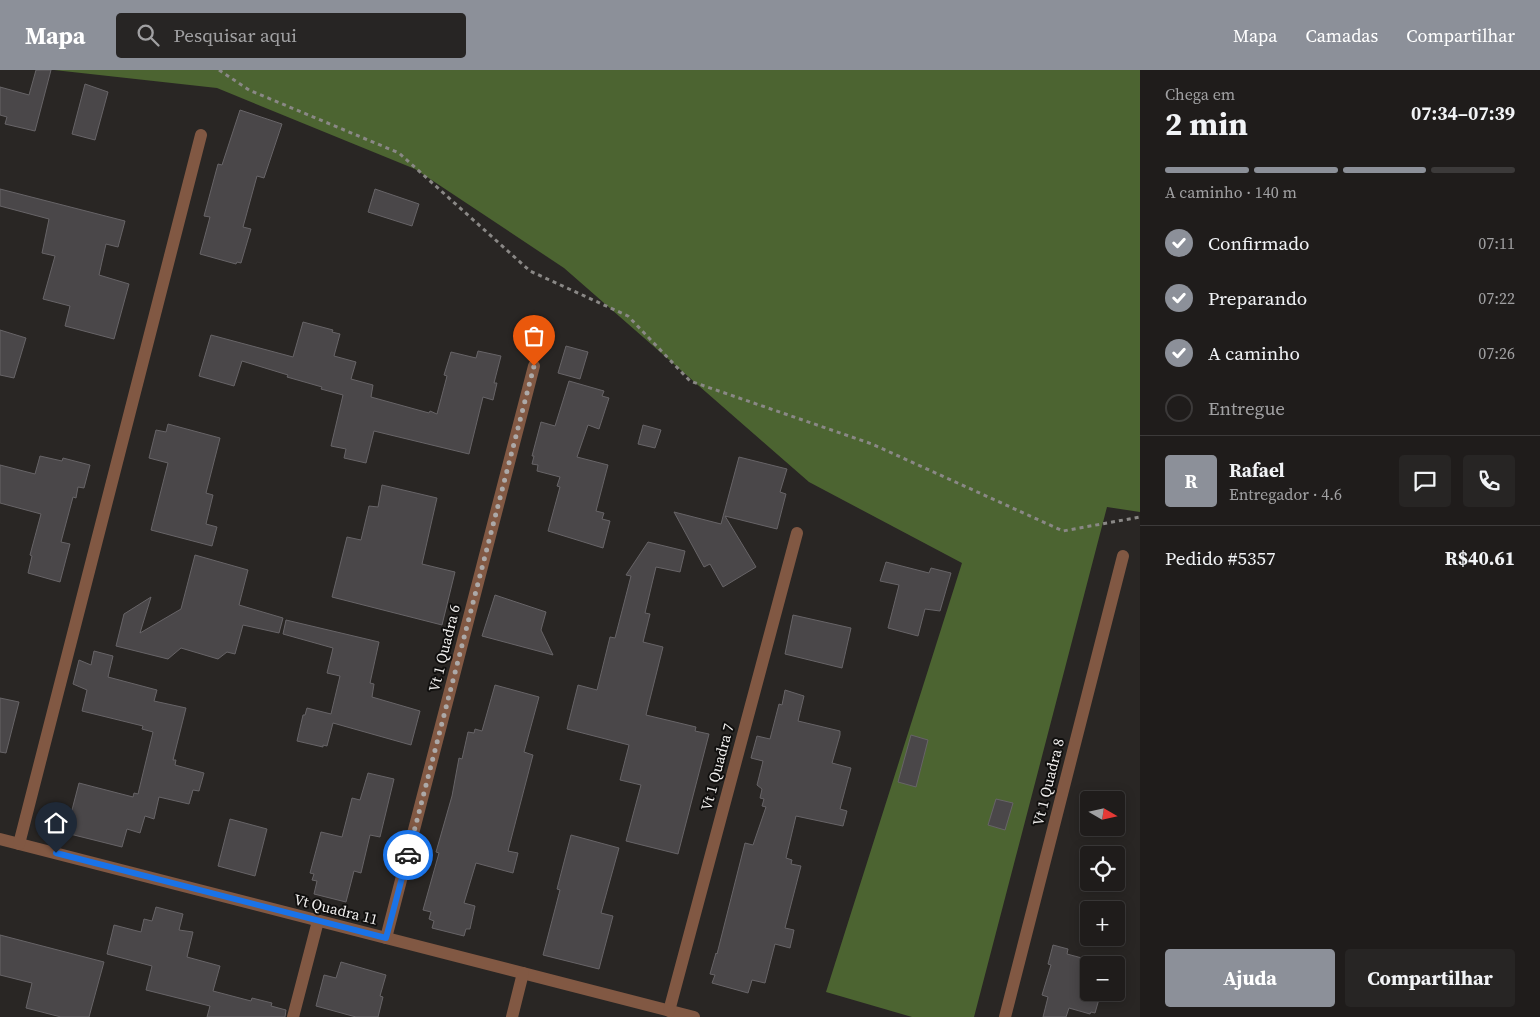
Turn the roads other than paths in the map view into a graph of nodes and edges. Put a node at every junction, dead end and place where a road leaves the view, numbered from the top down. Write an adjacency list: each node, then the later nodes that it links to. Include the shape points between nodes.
1 (201, 135): 6 (street)
2 (534, 366): 8 (street, Vt 1 Quadra 6)
3 (797, 533): 10 (street, Vt 1 Quadra 7)
4 (1123, 556): 14 (street, Vt 1 Quadra 8)
5 (0, 839): 6 (street, Vt Quadra 11)
6 (18, 844): 7 (street, Vt Quadra 11)
7 (318, 921): 8 (street, Vt Quadra 11); 11 (street)
8 (386, 938): 9 (street, Vt Quadra 11)
9 (523, 973): 10 (street, Vt Quadra 11); 12 (street)
10 (669, 1010): 13 (street, Vt Quadra 11)
11 (293, 1017)
12 (512, 1017)
13 (694, 1017)
14 (1004, 1017)

